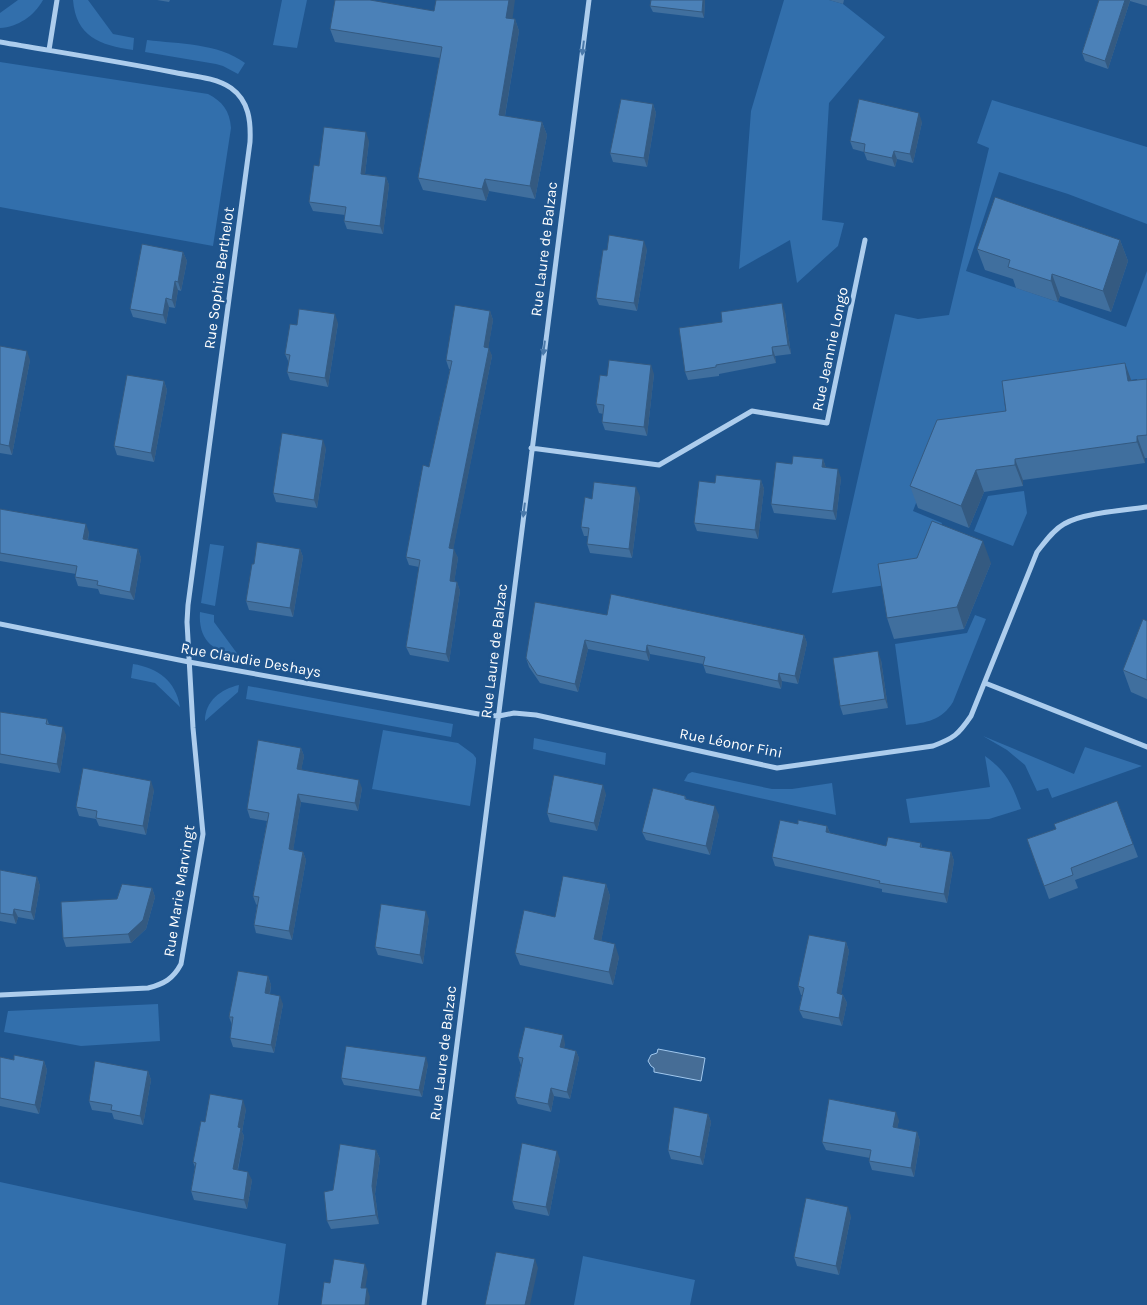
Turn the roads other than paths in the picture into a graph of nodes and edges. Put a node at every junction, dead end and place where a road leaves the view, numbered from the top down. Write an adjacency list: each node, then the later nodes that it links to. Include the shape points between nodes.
1 (57, 0): 4 (street)
2 (589, 0): 6 (street, Rue Laure de Balzac, one-way to 6)
3 (0, 42): 4 (street)
4 (49, 50): 9 (street, Rue Sophie Berthelot, via 218,81 240,97 251,123 188,606)
5 (864, 240): 6 (street, Rue Jeannie Longo, via 827,423 752,411 659,465)
6 (531, 448): 11 (street, Rue Laure de Balzac, one-way to 11)
7 (1147, 507): 10 (street, Rue Léonor Fini, via 1077,517 1050,535 1037,552)
8 (0, 624): 9 (street, Rue Claudie Deshays)
9 (189, 662): 11 (street, Rue Claudie Deshays); 13 (street, Rue Marie Marvingt, via 203,834 177,972 168,981 148,988)
10 (985, 683): 11 (street, Rue Léonor Fini, via 971,716 950,740 933,746 777,768 536,715 514,713); 12 (street)
11 (499, 716): 14 (street, Rue Laure de Balzac)
12 (1147, 748)
13 (0, 995)
14 (424, 1305)

